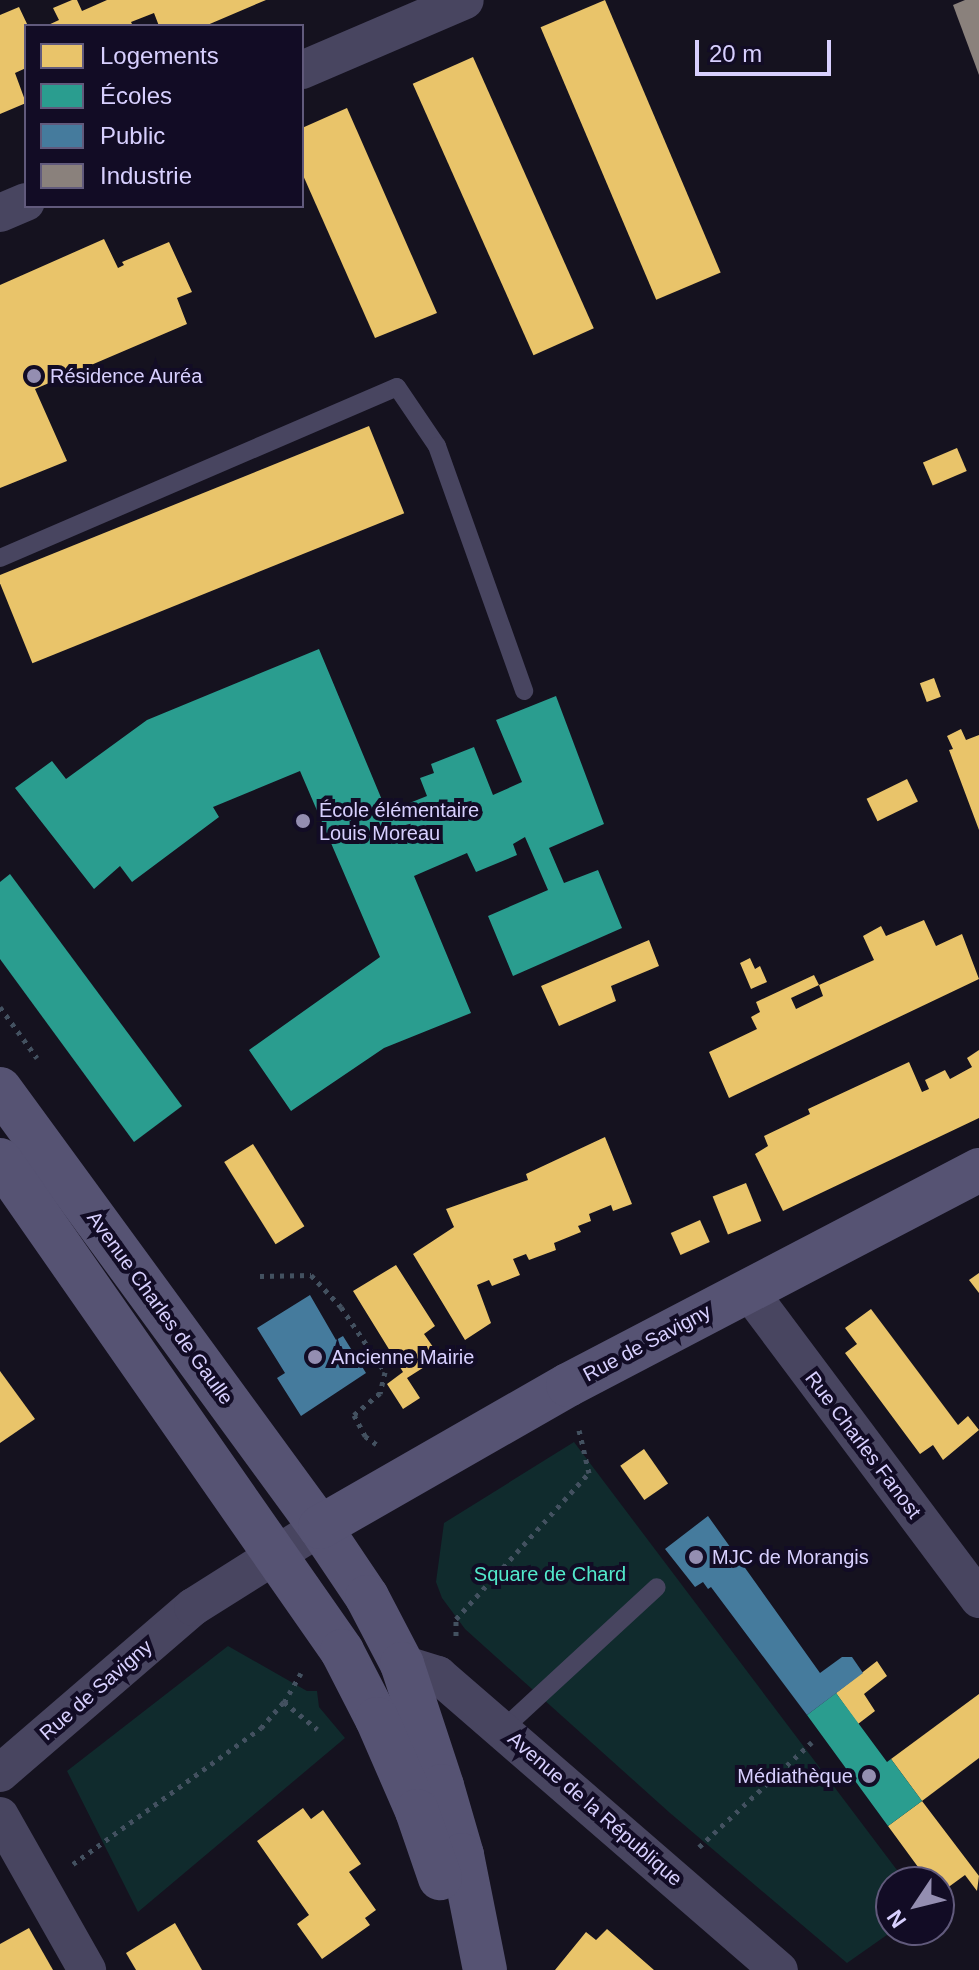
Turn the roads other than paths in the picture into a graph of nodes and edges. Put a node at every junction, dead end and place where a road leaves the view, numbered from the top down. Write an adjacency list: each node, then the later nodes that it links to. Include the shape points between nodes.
1 (465, 0): 2 (street)
2 (304, 69)
3 (24, 203): 4 (street)
4 (0, 213)
5 (0, 558): 6 (lane, via 397,387 437,446)
6 (524, 691)
7 (0, 1089): 11 (main road, Avenue Charles de Gaulle)
8 (0, 1160): 12 (main road)
9 (979, 1170): 10 (main road, Rue de Savigny)
10 (748, 1290): 11 (main road, Rue de Savigny, via 568,1385); 14 (street, Rue Charles Fanost)
11 (320, 1527): 12 (street, Rue de Savigny); 15 (main road, Avenue Charles de Gaulle)
12 (273, 1555): 17 (street, Rue de Savigny, via 193,1607); 22 (main road, via 342,1651 377,1719 430,1847)
13 (657, 1587): 16 (lane)
14 (979, 1599)
15 (420, 1669): 16 (street, Avenue de la République); 23 (main road, Avenue Charles de Gaulle)
16 (503, 1729): 24 (street, Avenue de la République)
17 (45, 1734): 18 (street); 19 (street, Rue de Savigny)
18 (0, 1738)
19 (0, 1773)
20 (0, 1816): 21 (street)
21 (87, 1970)
22 (464, 1970)
23 (485, 1970)
24 (779, 1970)

